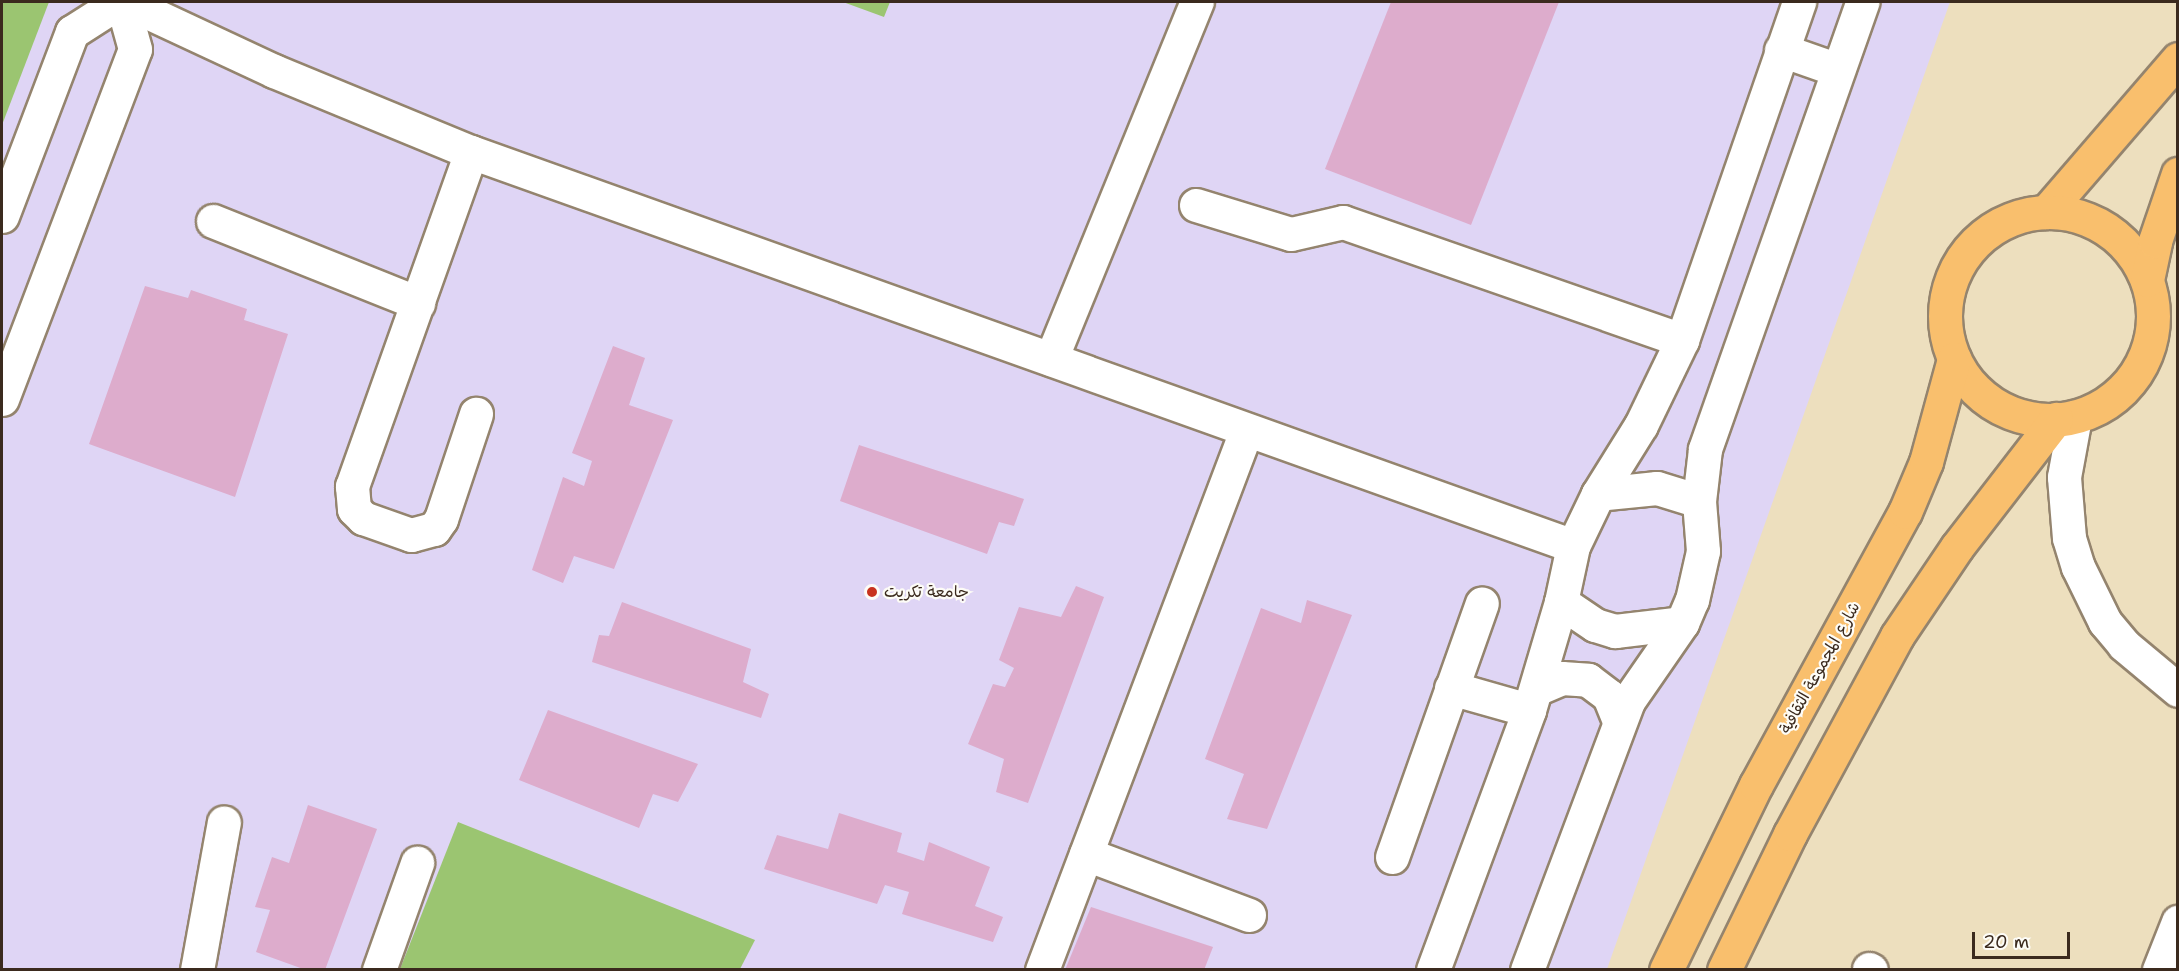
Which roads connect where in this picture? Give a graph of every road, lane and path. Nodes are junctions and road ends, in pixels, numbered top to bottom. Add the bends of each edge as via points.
1 (122, 2) edge
2 (1197, 2) edge
3 (1798, 2) edge
4 (1862, 2) edge
5 (1781, 50) junction
6 (2178, 59) edge
7 (1838, 70) junction
8 (471, 152) junction
9 (2178, 174) edge
10 (1196, 205) dead end
11 (2046, 212) junction
12 (2, 216) edge
13 (213, 221) dead end
14 (2147, 280) junction
15 (418, 303) junction
16 (1682, 340) junction
17 (1051, 359) junction
18 (1954, 359) junction
19 (2, 399) edge
20 (476, 414) dead end
21 (2066, 418) junction
22 (1245, 431) junction
23 (1598, 494) junction
24 (1699, 501) junction
25 (1573, 546) junction
26 (1482, 603) dead end
27 (1561, 603) junction
28 (1682, 623) junction
29 (1451, 688) junction
30 (2178, 690) edge
31 (1533, 700) junction
32 (1619, 721) junction
33 (224, 822) dead end
34 (1086, 854) junction
35 (1392, 857) dead end
36 (417, 863) dead end
37 (1249, 915) dead end
38 (2178, 922) edge
39 (197, 969) edge
40 (379, 969) edge
41 (1042, 969) edge
42 (1433, 969) edge
43 (1527, 969) edge
44 (1666, 969) edge
45 (1724, 969) edge
46 (2159, 969) edge

1 - 8 street via 274,71
1 - 12 street via 72,32
1 - 19 street via 135,49
2 - 17 street
3 - 5 street
4 - 7 street
5 - 7 street
5 - 16 street
6 - 11 main road
7 - 24 street via 1705,449
8 - 15 street
8 - 17 street
9 - 14 main road via 2155,241
10 - 16 street via 1292,234 1343,222
11 - 14 main road via 2068,213 2108,230 2125,244
11 - 18 main road via 2018,216 1991,229 1969,249 1954,274 1946,302 1946,332
13 - 15 street
14 - 21 main road via 2153,318 2145,356 2136,373 2110,400
15 - 20 street via 352,486 352,503 358,514 411,535 434,529 441,519
16 - 23 street via 1641,424
17 - 22 street
18 - 21 main road via 1972,385 1996,405 2035,419
18 - 44 main road, شارع المجموعة الثقافية via 1926,462 1905,512 1772,755
21 - 30 street via 2064,487 2069,538 2078,567 2105,622 2124,645
21 - 45 main road via 1957,547 1898,636 1806,804
22 - 25 street
22 - 34 street
23 - 24 street via 1657,488
23 - 25 street
24 - 28 street via 1703,551 1692,600
25 - 27 street
26 - 29 street
27 - 28 street via 1577,616 1615,631
27 - 31 street
28 - 32 street via 1638,681
29 - 31 street
29 - 35 street
31 - 32 street via 1562,678 1588,680 1609,696
31 - 42 street
32 - 43 street
33 - 39 street
34 - 37 street
34 - 41 street
36 - 40 street
38 - 46 street

